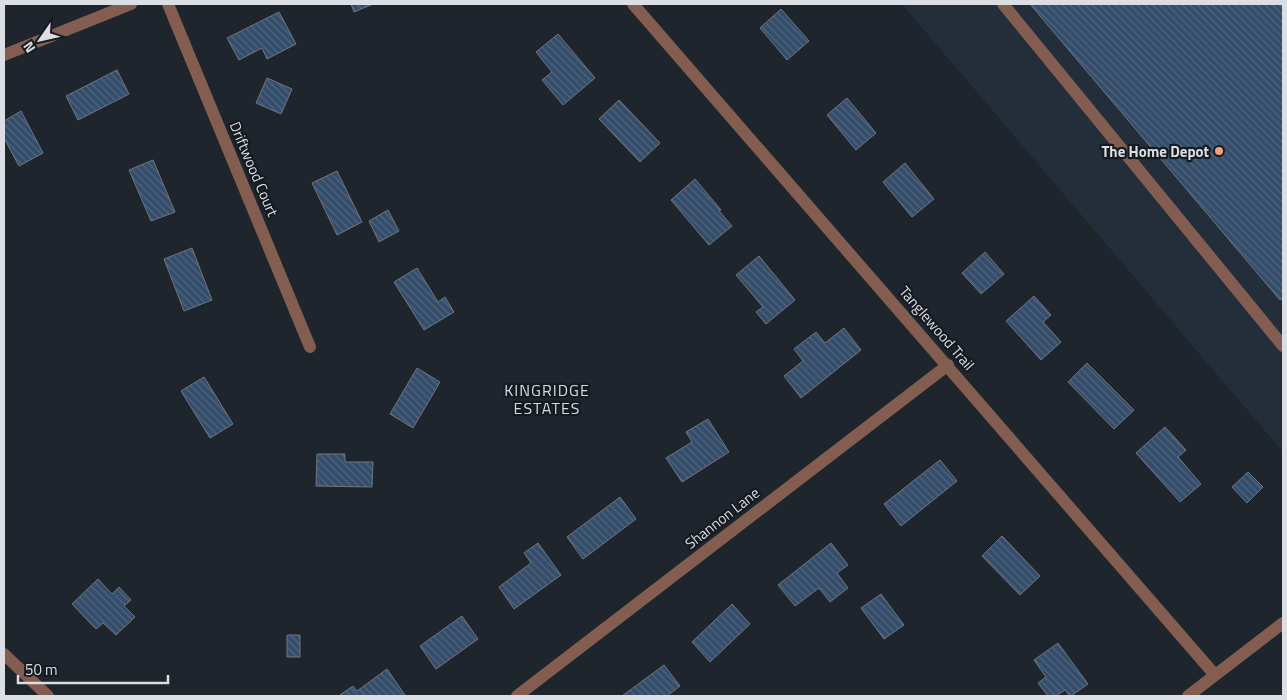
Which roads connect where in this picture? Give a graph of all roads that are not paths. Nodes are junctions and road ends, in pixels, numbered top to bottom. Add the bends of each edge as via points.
1 (131, 4) edge
2 (168, 4) edge
3 (633, 4) edge
4 (1003, 4) edge
5 (4, 55) edge
6 (1283, 346) edge
7 (310, 347) dead end
8 (948, 366) junction
9 (1283, 623) edge
10 (4, 654) edge
11 (1215, 675) junction
12 (48, 696) edge
13 (517, 696) edge
14 (1188, 696) edge

1 - 5 street
2 - 7 street, Driftwood Court
3 - 8 street, Tanglewood Trail
4 - 6 street
8 - 11 street, Tanglewood Trail
8 - 13 street, Shannon Lane
9 - 11 street
10 - 12 street
11 - 14 street

